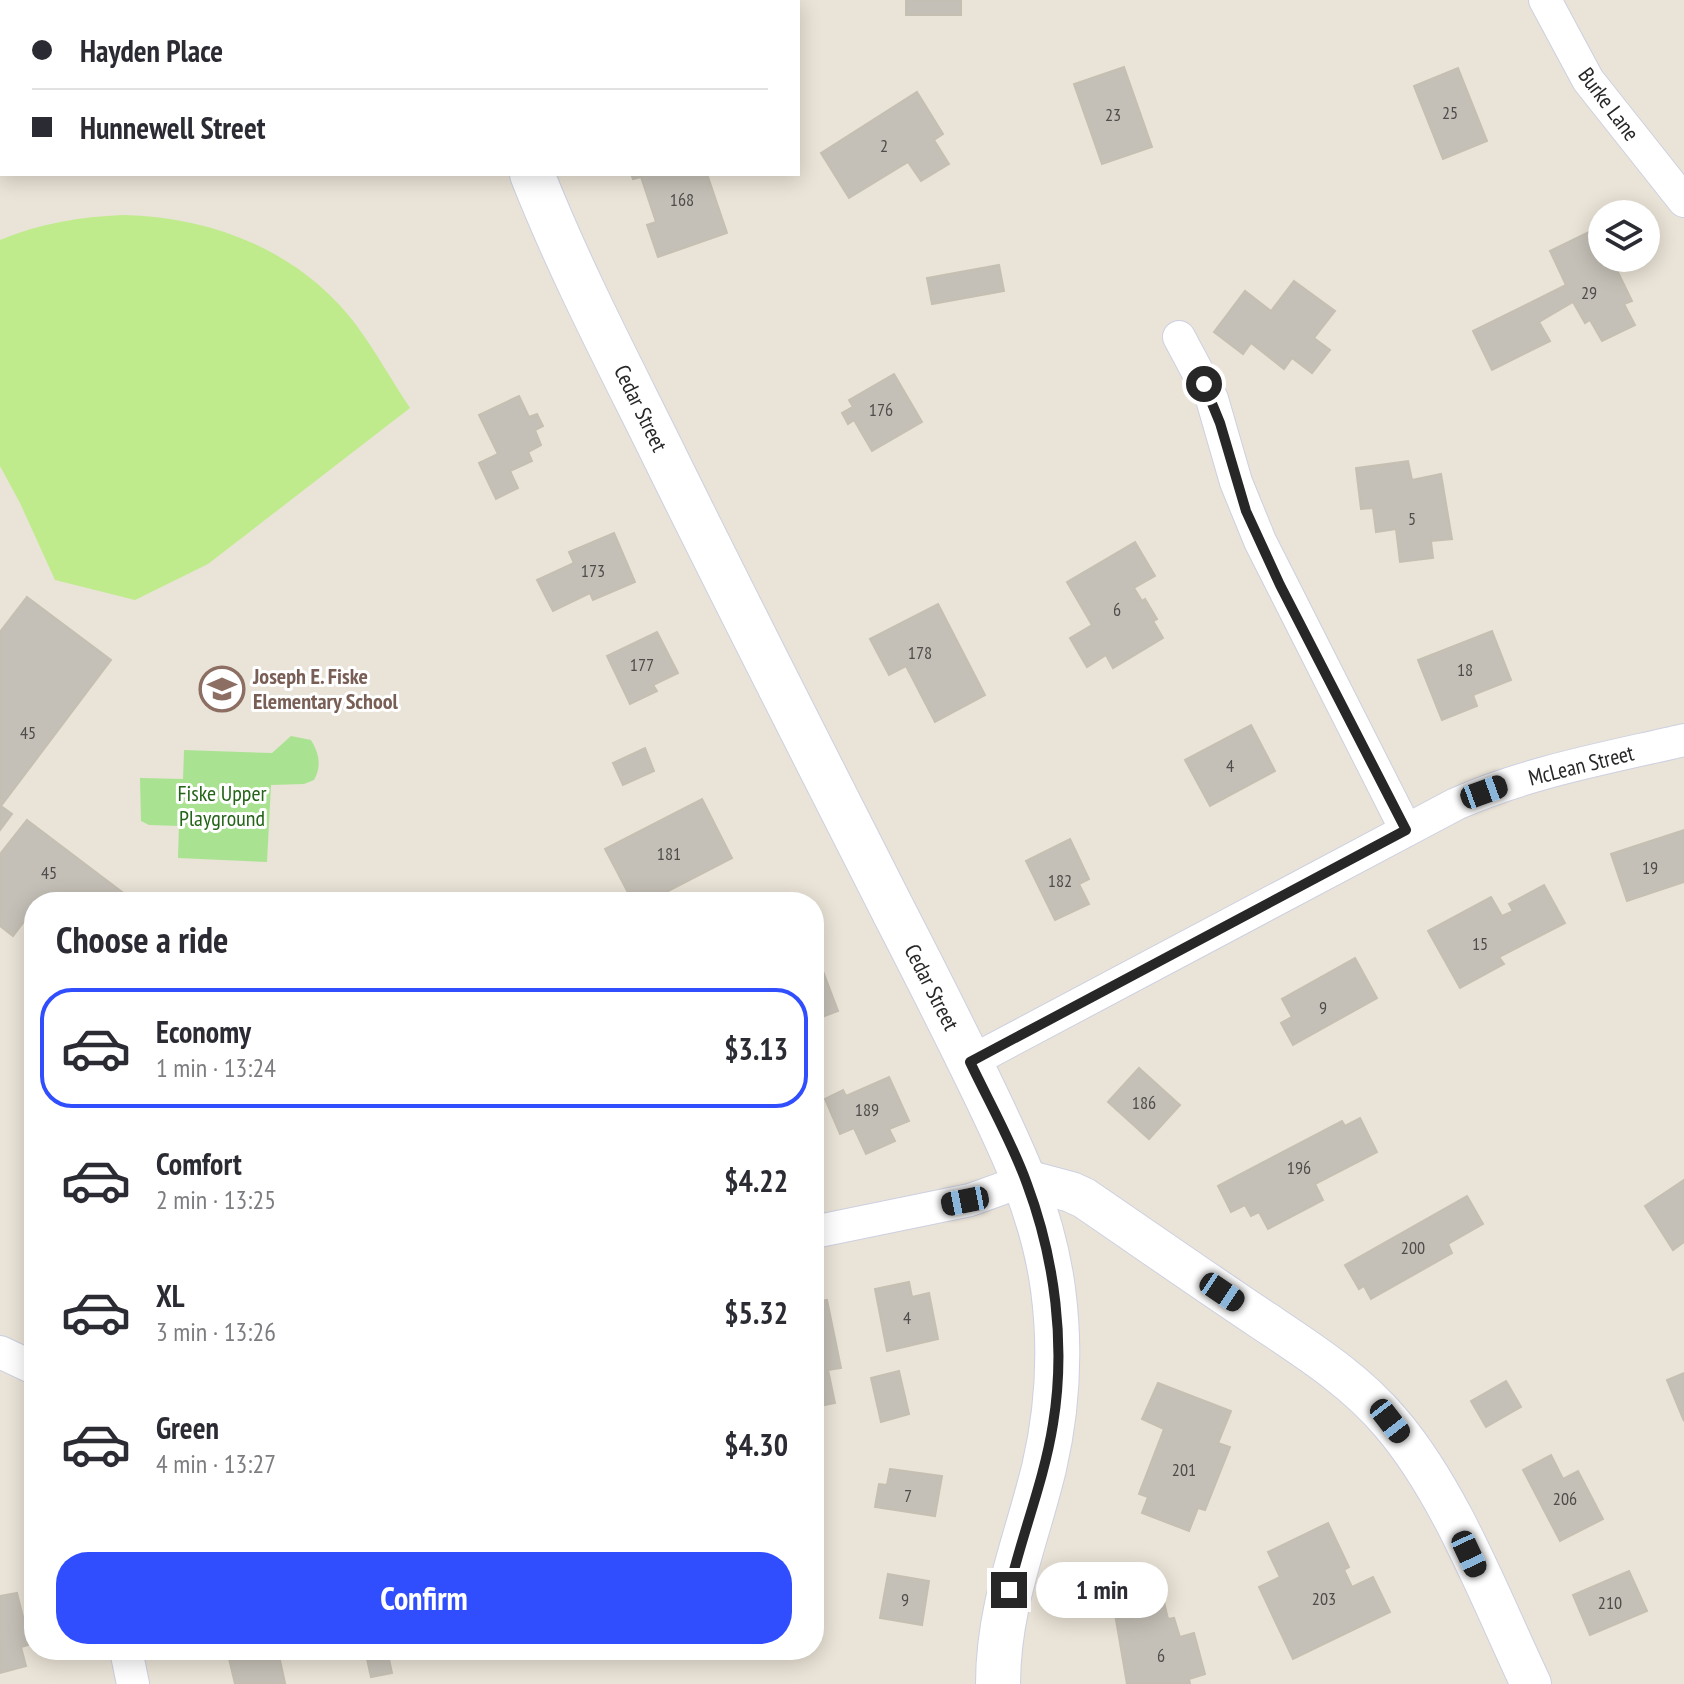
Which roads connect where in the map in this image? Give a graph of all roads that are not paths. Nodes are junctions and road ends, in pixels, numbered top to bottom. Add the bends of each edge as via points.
1 (1545, 0) edge
2 (533, 176) edge
3 (1684, 201) edge
4 (1179, 337) dead end
5 (1684, 740) edge
6 (1406, 830) junction
7 (970, 1062) junction
8 (1026, 1180) junction
9 (824, 1230) edge
10 (0, 1352) edge
11 (24, 1363) edge
12 (128, 1660) edge
13 (133, 1684) edge
14 (998, 1684) edge
15 (1531, 1684) edge

1 - 3 street, Burke Lane via 1588,80
2 - 7 main road, Cedar Street via 582,289
4 - 6 street via 1212,399 1246,511 1266,556
5 - 6 street, McLean Street via 1511,782
6 - 7 street, McLean Street
7 - 8 main road, Cedar Street
8 - 9 street via 965,1201
8 - 14 main road, Cedar Street via 1048,1258 1058,1368 1045,1463 1003,1615
8 - 15 street via 1084,1198 1300,1345 1371,1401 1430,1477
10 - 11 street
12 - 13 street

